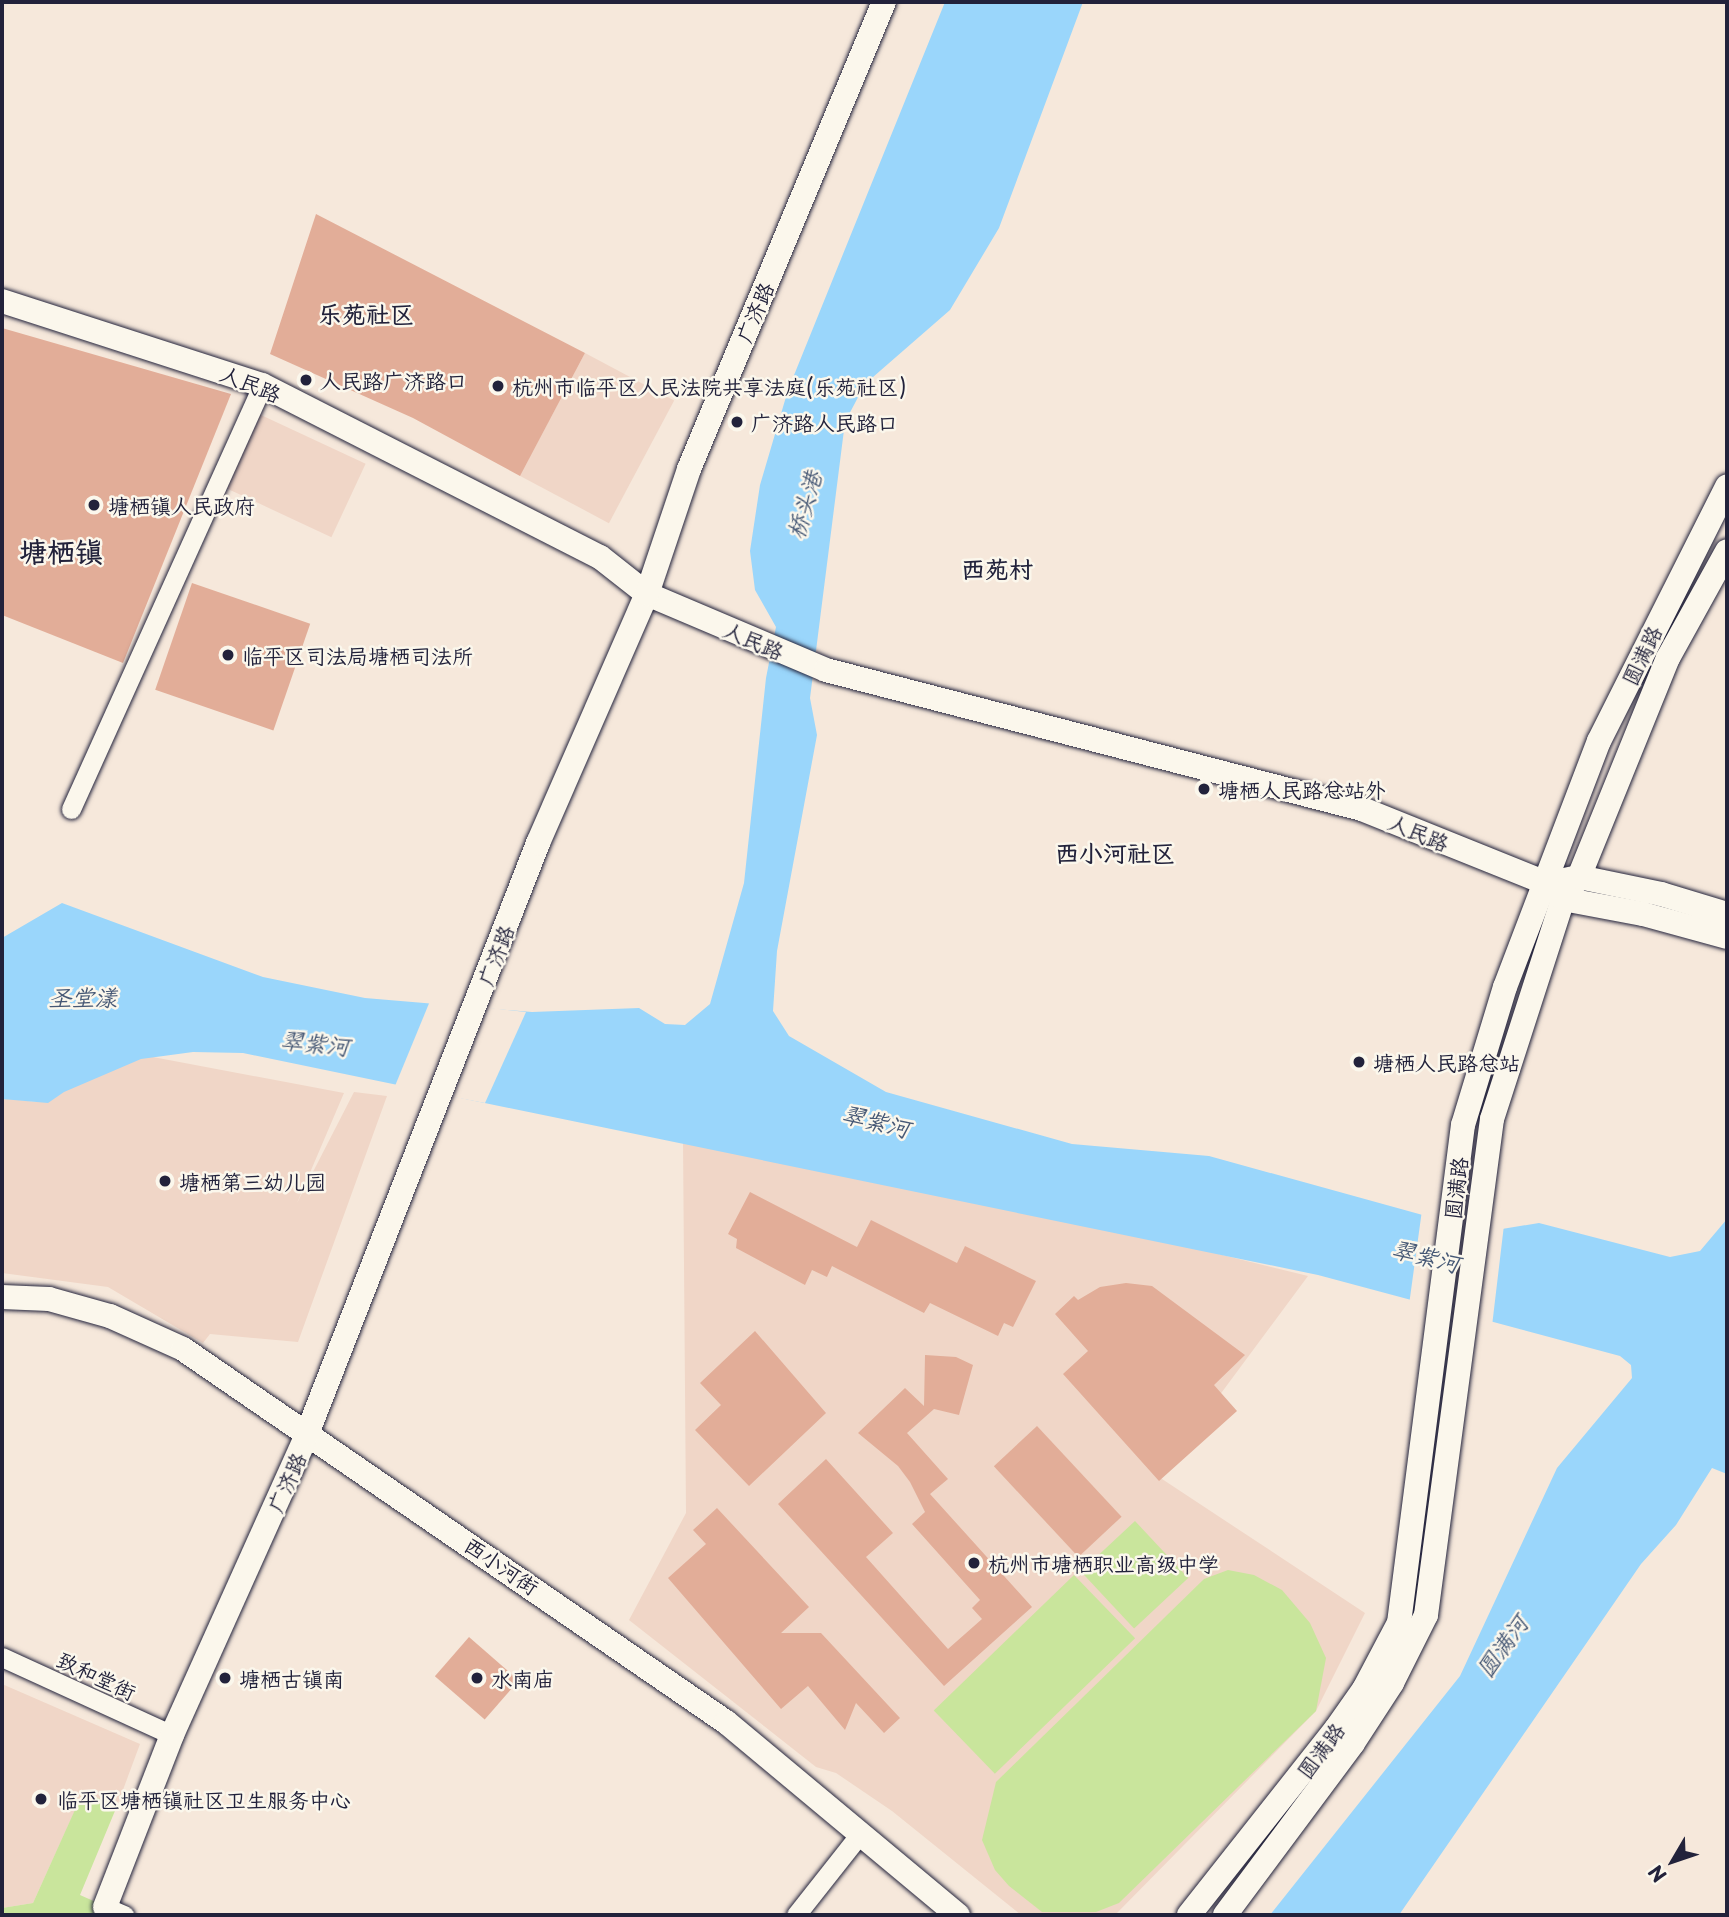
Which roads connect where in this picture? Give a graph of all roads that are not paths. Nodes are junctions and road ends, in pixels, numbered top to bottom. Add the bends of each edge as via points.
1 (884, 2) edge
2 (2, 301) edge
3 (262, 385) junction
4 (1727, 486) edge
5 (1727, 551) edge
6 (647, 594) junction
7 (71, 809) dead end
8 (1579, 877) junction
9 (1554, 891) junction
10 (1727, 914) edge
11 (1727, 937) edge
12 (2, 1297) edge
13 (307, 1434) junction
14 (2, 1657) edge
15 (172, 1735) junction
16 (860, 1834) junction
17 (115, 1911) edge
18 (796, 1915) edge
19 (958, 1915) edge
20 (1189, 1915) edge
21 (1224, 1915) edge

1 - 6 street, 广济路 via 688,469
2 - 3 street, 人民路
3 - 6 street, 人民路 via 600,557
3 - 7 street
4 - 9 street, 圆满路 via 1599,741
5 - 8 street, 圆满路 via 1668,658
6 - 9 street, 人民路 via 827,670 1362,809
6 - 13 street, 广济路 via 538,843
8 - 9 street
8 - 10 street
9 - 11 street, 人民路
9 - 20 street, 圆满路 via 1484,1052 1463,1125 1399,1623 1364,1689
9 - 21 street, 圆满路 via 1492,1119 1426,1615 1392,1683
12 - 13 street, 西小河街 via 49,1299 110,1316 159,1338 183,1349
13 - 15 street, 广济路
13 - 16 street, 西小河街 via 726,1722
14 - 15 street, 致和堂街
15 - 17 street, 广济路
16 - 18 street
16 - 19 street, 西小河街

